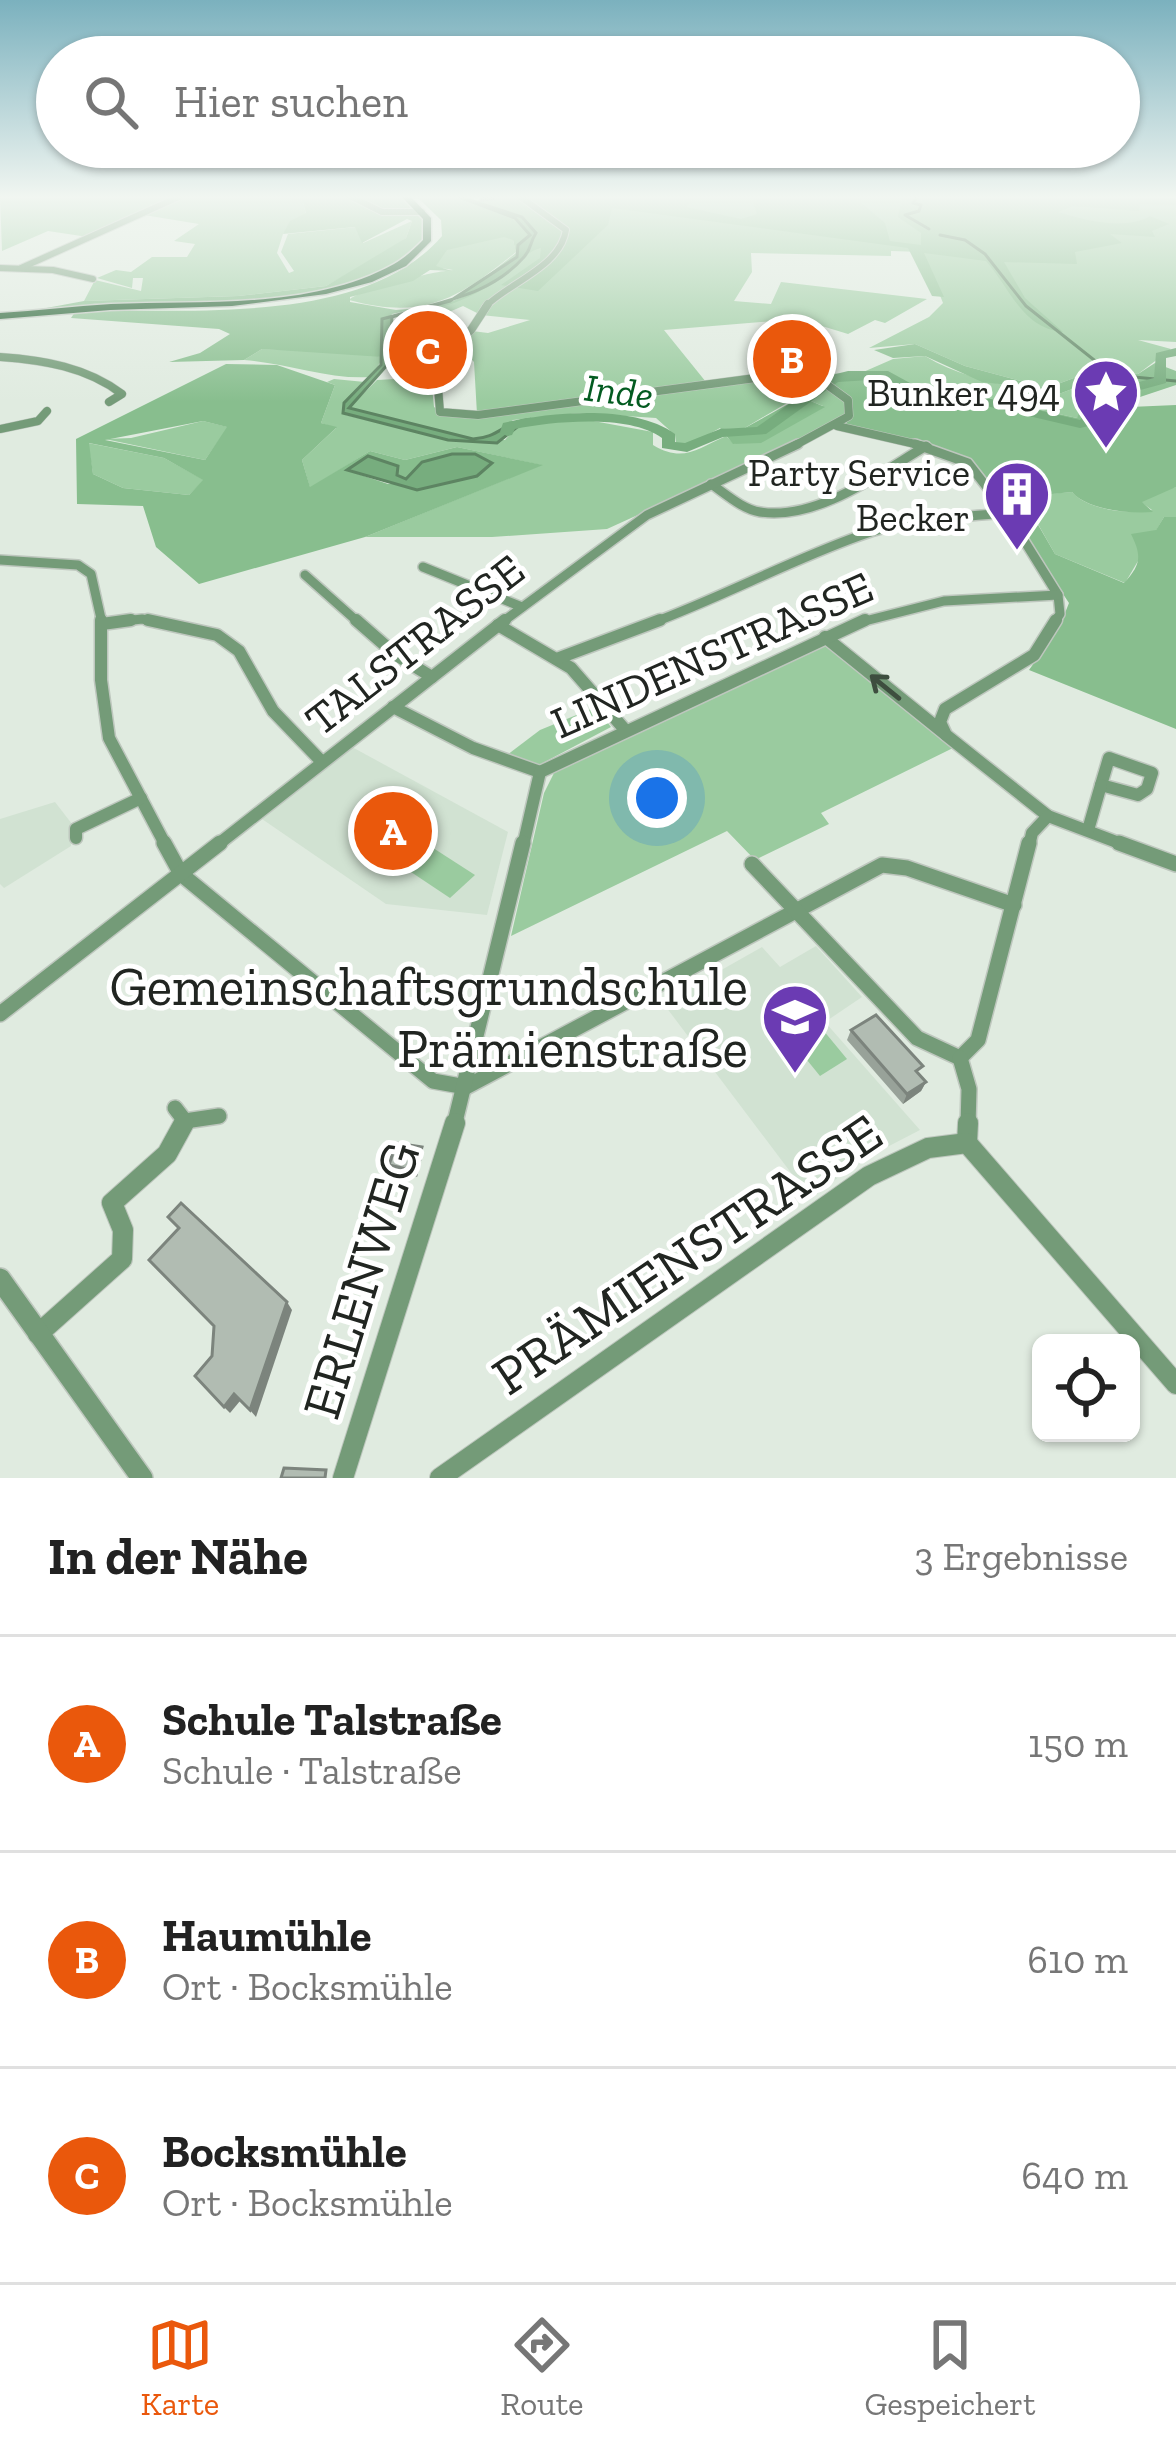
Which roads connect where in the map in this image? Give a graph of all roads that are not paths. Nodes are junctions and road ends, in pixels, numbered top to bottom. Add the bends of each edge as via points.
1 (31, 264) edge
2 (397, 264) edge
3 (543, 264) edge
4 (0, 268) edge
5 (22, 268) junction
6 (93, 279) dead end
7 (0, 316) edge
8 (0, 357) edge
9 (109, 402) dead end
10 (47, 410) dead end
11 (837, 426) junction
12 (0, 429) edge
13 (926, 446) junction
14 (711, 484) junction
15 (1007, 513) junction
16 (0, 560) edge
17 (423, 568) dead end
18 (305, 574) dead end
19 (1058, 596) junction
20 (522, 607) junction
21 (102, 624) junction
22 (499, 625) junction
23 (825, 637) junction
24 (559, 658) junction
25 (432, 677) junction
26 (393, 707) junction
27 (626, 731) junction
28 (946, 735) junction
29 (322, 762) junction
30 (540, 772) junction
31 (1101, 785) dead end
32 (141, 798) junction
33 (1048, 816) junction
34 (1088, 830) junction
35 (76, 838) dead end
36 (752, 864) dead end
37 (1176, 864) edge
38 (181, 874) junction
39 (1014, 904) junction
40 (798, 911) junction
41 (0, 1014) edge
42 (960, 1058) junction
43 (466, 1087) junction
44 (219, 1116) dead end
45 (967, 1143) junction
46 (0, 1279) edge
47 (38, 1334) junction
48 (1176, 1384) edge
49 (142, 1478) edge
50 (343, 1478) edge
51 (440, 1478) edge

1 - 5 street
2 - 7 main road via 330,290 249,302
3 - 11 street via 504,288 436,362 440,412 478,415 808,371 851,406
4 - 5 street
5 - 6 street
8 - 9 street via 110,382 122,394
10 - 12 street via 38,422
11 - 13 street
11 - 14 street, TALSTRASSE
13 - 14 street via 828,500 774,512 752,509
13 - 15 street via 968,463
14 - 20 street, TALSTRASSE via 616,534
15 - 19 street
15 - 24 street via 861,535
16 - 21 street via 85,568
17 - 20 street
18 - 25 street via 382,649
19 - 23 street, LINDENSTRASSE via 911,607
19 - 28 street via 1060,614 1034,655 945,709
20 - 22 street, TALSTRASSE
21 - 29 street via 142,619 217,635 239,651 281,722
21 - 32 street via 109,738
22 - 24 street
22 - 25 street, TALSTRASSE
23 - 27 street, LINDENSTRASSE
28 -> 23 street
24 - 27 street
25 - 26 street, TALSTRASSE
26 - 29 street, TALSTRASSE
26 - 30 street
27 - 30 street, LINDENSTRASSE
28 - 33 street
29 - 38 street, TALSTRASSE
30 - 43 street, ERLENWEG
31 - 34 street
32 - 35 street via 76,830
32 - 38 street
33 - 34 street
33 - 39 street via 1032,833
34 - 37 street
36 - 40 street
38 - 41 street, TALSTRASSE
38 - 43 street via 434,1081
39 - 40 street via 882,865
39 - 42 street via 978,1040
40 - 42 street via 916,1038
40 - 43 street
42 - 45 street
43 - 50 street, ERLENWEG
44 - 47 street via 180,1114 179,1139 112,1203 123,1230 122,1259
45 - 48 street
45 - 51 street, PRÄMIENSTRASSE via 916,1149 869,1176
46 - 47 street
47 - 49 street

